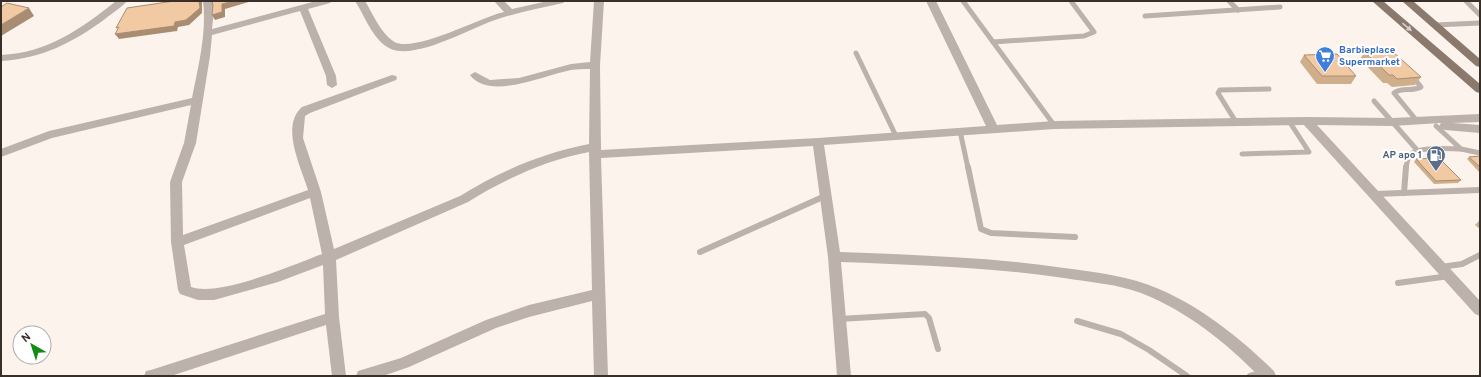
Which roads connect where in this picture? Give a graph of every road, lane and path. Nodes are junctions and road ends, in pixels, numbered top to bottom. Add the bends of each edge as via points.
1 (122, 1) edge
2 (208, 1) edge
3 (327, 1) edge
4 (360, 1) edge
5 (499, 1) edge
6 (560, 1) edge
7 (600, 1) edge
8 (931, 1) edge
9 (964, 1) edge
10 (1071, 1) edge
11 (1229, 1) edge
12 (1377, 1) edge
13 (1407, 1) edge
14 (1466, 1) edge
15 (303, 7) junction
16 (1280, 7) dead end
17 (1238, 10) junction
18 (510, 13) junction
19 (1480, 15) edge
20 (1146, 16) dead end
21 (1480, 23) edge
22 (1435, 25) junction
23 (207, 34) junction
24 (993, 42) junction
25 (856, 53) dead end
26 (1, 58) edge
27 (1480, 64) edge
28 (595, 65) junction
29 (1408, 72) edge
30 (474, 75) dead end
31 (392, 78) dead end
32 (332, 85) dead end
33 (1269, 89) dead end
34 (1480, 90) edge
35 (197, 100) junction
36 (1374, 101) dead end
37 (1480, 118) edge
38 (1417, 120) junction
39 (1289, 121) junction
40 (1307, 121) junction
41 (1236, 122) junction
42 (1392, 122) junction
43 (1054, 125) junction
44 (1436, 126) junction
45 (1480, 128) edge
46 (993, 129) junction
47 (960, 131) junction
48 (896, 136) junction
49 (818, 142) junction
50 (1461, 148) junction
51 (596, 150) junction
52 (1417, 150) junction
53 (1, 153) edge
54 (1480, 153) edge
55 (1242, 154) dead end
56 (1480, 190) edge
57 (315, 192) junction
58 (1404, 193) junction
59 (1375, 194) junction
60 (825, 196) junction
61 (1075, 238) dead end
62 (177, 242) junction
63 (700, 252) dead end
64 (1480, 255) edge
65 (329, 257) junction
66 (834, 257) junction
67 (1445, 271) junction
68 (1398, 283) dead end
69 (598, 294) junction
70 (1480, 310) edge
71 (332, 317) junction
72 (839, 319) junction
73 (1077, 321) dead end
74 (938, 349) dead end
75 (1266, 374) edge
76 (151, 376) edge
77 (339, 376) edge
78 (363, 376) edge
79 (601, 376) edge
80 (844, 376) edge
81 (1187, 376) edge
82 (1250, 376) edge

1 - 26 street via 99,19 47,49 21,57
2 - 23 street
3 - 15 street
4 - 18 street via 385,39 400,48 435,41
5 - 18 street
6 - 18 street
7 - 28 street
8 - 46 street
9 - 24 lane
10 - 24 lane via 1094,32 1084,36
11 - 17 lane
12 -> 34 main road
13 - 22 main road
14 - 19 lane
15 - 23 street
15 - 32 street via 331,76
16 - 17 lane
17 - 20 lane
21 - 22 lane
22 - 27 main road
23 - 35 street
24 - 43 lane
25 - 48 lane
28 - 30 street via 571,67 507,82 488,83
28 - 51 street
29 - 38 lane via 1421,87 1397,90 1394,93
31 - 57 street via 306,110 300,115 297,138
33 - 41 lane via 1220,90 1218,93
35 - 53 street via 56,133
35 - 62 street via 190,143 176,182
36 - 42 lane
37 - 38 street
38 - 42 street
39 - 40 street
39 - 41 street
39 - 55 lane via 1309,152
40 - 42 street
40 - 59 street
41 - 43 street
42 - 44 street
42 - 52 lane
43 - 46 street
44 - 45 street
44 - 50 lane
46 - 47 street
47 - 48 street
47 - 61 lane via 981,229 991,233
48 - 49 street
49 - 51 street
49 - 60 street
50 - 52 lane
50 - 54 lane
51 - 65 street via 562,153 534,163 464,199
51 - 69 street
52 - 58 lane via 1407,161
56 - 58 lane
57 - 62 street
57 - 65 street
58 - 59 lane
59 - 67 street
60 - 63 lane
60 - 66 street
62 - 65 street via 185,290 198,295 214,295 246,287
64 - 67 lane
65 - 71 street
66 - 72 street
66 - 75 street via 958,262 1040,269 1129,284 1154,293 1200,316
67 - 68 lane
67 - 70 street
69 - 78 street via 491,324 404,362
69 - 79 street
71 - 76 street
71 - 77 street
72 - 74 lane via 925,314 929,318
72 - 80 street
73 - 81 lane via 1120,334
75 - 82 lane

